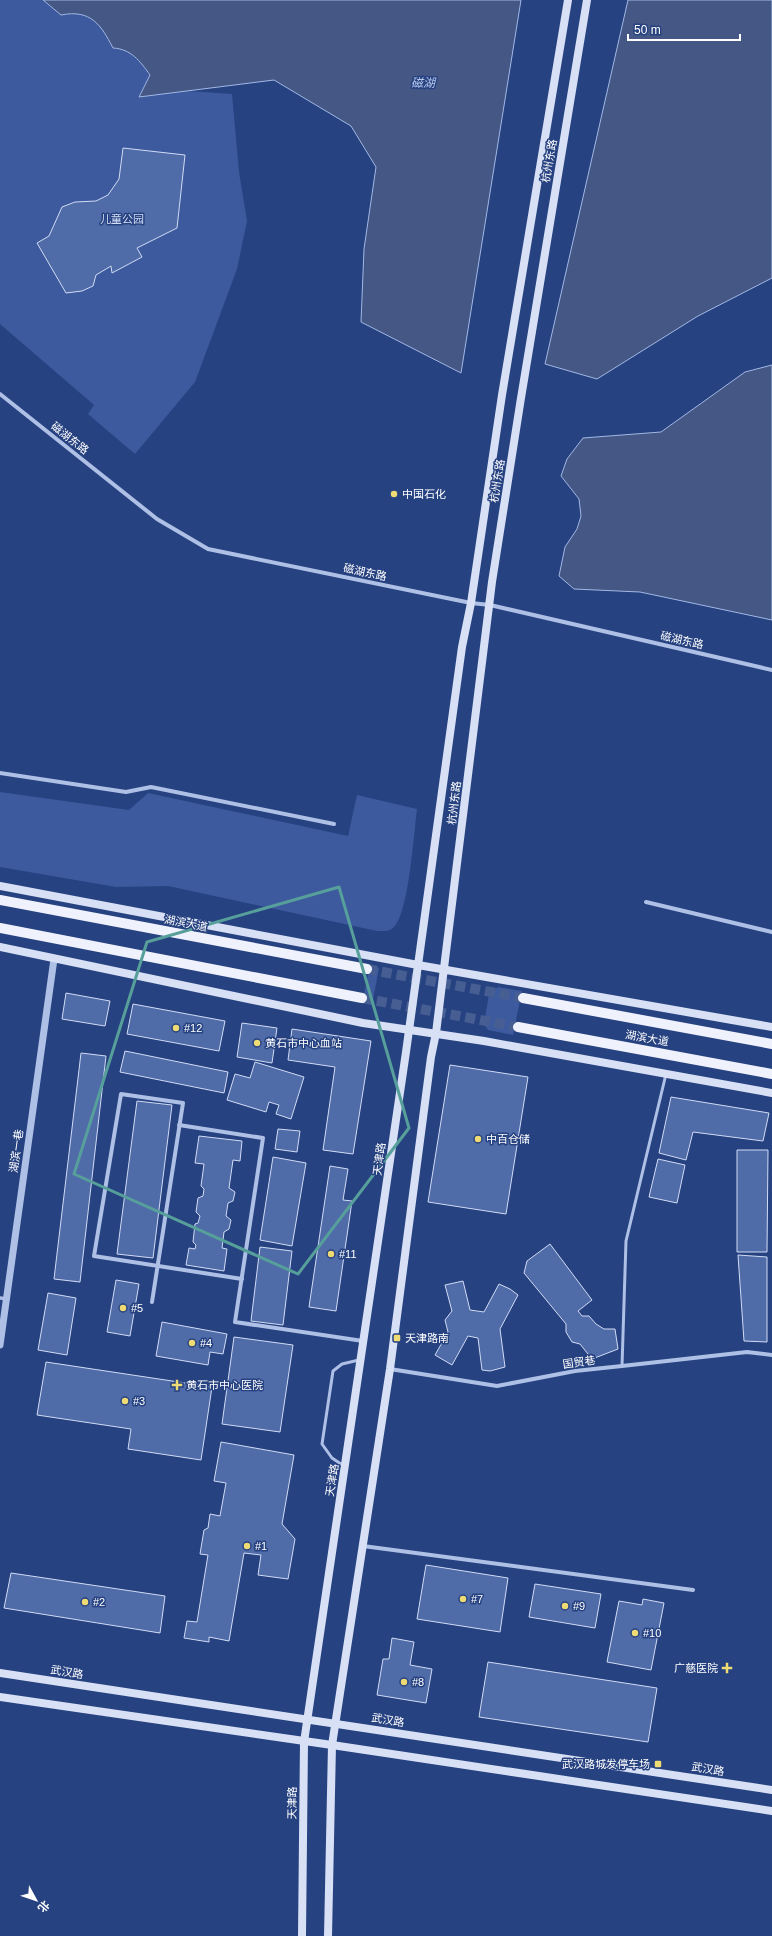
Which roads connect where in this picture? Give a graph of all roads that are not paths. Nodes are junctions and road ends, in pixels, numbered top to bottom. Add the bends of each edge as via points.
1 (568, 0) edge
2 (588, 0) edge
3 (0, 394) edge
4 (471, 603) junction
5 (490, 605) junction
6 (772, 670) edge
7 (0, 773) edge
8 (334, 824) dead end
9 (0, 886) edge
10 (0, 900) edge
11 (646, 902) dead end
12 (0, 928) edge
13 (772, 932) edge
14 (0, 947) edge
15 (54, 959) junction
16 (418, 964) junction
17 (444, 968) junction
18 (367, 969) tunnel mouth
19 (362, 998) tunnel mouth
20 (523, 998) tunnel mouth
21 (518, 1027) tunnel mouth
22 (772, 1027) edge
23 (409, 1029) junction
24 (436, 1033) junction
25 (772, 1044) edge
26 (666, 1074) junction
27 (772, 1074) edge
28 (772, 1093) edge
29 (179, 1125) junction
30 (158, 1266) junction
31 (242, 1279) junction
32 (3, 1299) edge
33 (152, 1302) dead end
34 (363, 1341) junction
35 (0, 1345) edge
36 (772, 1355) edge
37 (360, 1360) junction
38 (622, 1366) junction
39 (390, 1369) junction
40 (345, 1467) junction
41 (362, 1546) junction
42 (693, 1590) dead end
43 (0, 1673) edge
44 (0, 1697) edge
45 (307, 1721) junction
46 (335, 1723) junction
47 (304, 1742) junction
48 (332, 1744) junction
49 (772, 1790) edge
50 (772, 1811) edge
51 (302, 1936) edge
52 (328, 1936) edge

1 - 4 main road, 杭州东路 via 502,395
2 - 5 main road, 杭州东路 via 520,398
3 - 4 street, 磁湖东路 via 157,519 208,549
4 - 5 street, 磁湖东路
4 - 16 main road, 杭州东路 via 461,655
5 - 6 street, 磁湖东路
5 - 17 main road, 杭州东路
7 - 8 street via 126,792 151,786
9 - 16 main road
10 - 18 main road, 湖滨大道
11 - 13 street
12 - 19 main road
14 - 15 main road
15 - 23 main road via 363,1023
15 - 32 street, 湖滨一巷
16 - 17 main road
16 - 23 main road, 杭州东路
17 - 22 main road
17 - 24 main road, 杭州东路
20 - 25 main road, 湖滨大道
21 - 27 main road, 湖滨大道
23 - 24 main road
23 - 34 main road, 天津路
24 - 26 main road
24 - 39 main road
26 - 28 main road
26 - 38 lane via 626,1241
29 - 30 street
29 - 30 street via 183,1103 121,1094 94,1256
29 - 31 street via 263,1138
30 - 31 street
30 - 33 street
31 - 34 street via 235,1322
32 - 35 street, 湖滨一巷
34 - 37 main road, 天津路
36 - 38 street, 国贸巷 via 747,1352
37 - 40 main road, 天津路
37 - 40 lane via 342,1364 333,1370 323,1431 322,1444 332,1458
38 - 39 street, 国贸巷 via 575,1371 497,1386
39 - 41 main road
40 - 45 main road, 天津路
41 - 42 street
41 - 46 main road
43 - 45 main road, 武汉路
44 - 47 main road
45 - 46 main road, 武汉路
45 - 47 main road, 天津路
46 - 48 main road
46 - 49 main road, 武汉路
47 - 48 main road
47 - 51 main road, 天津路
48 - 50 main road
48 - 52 main road

